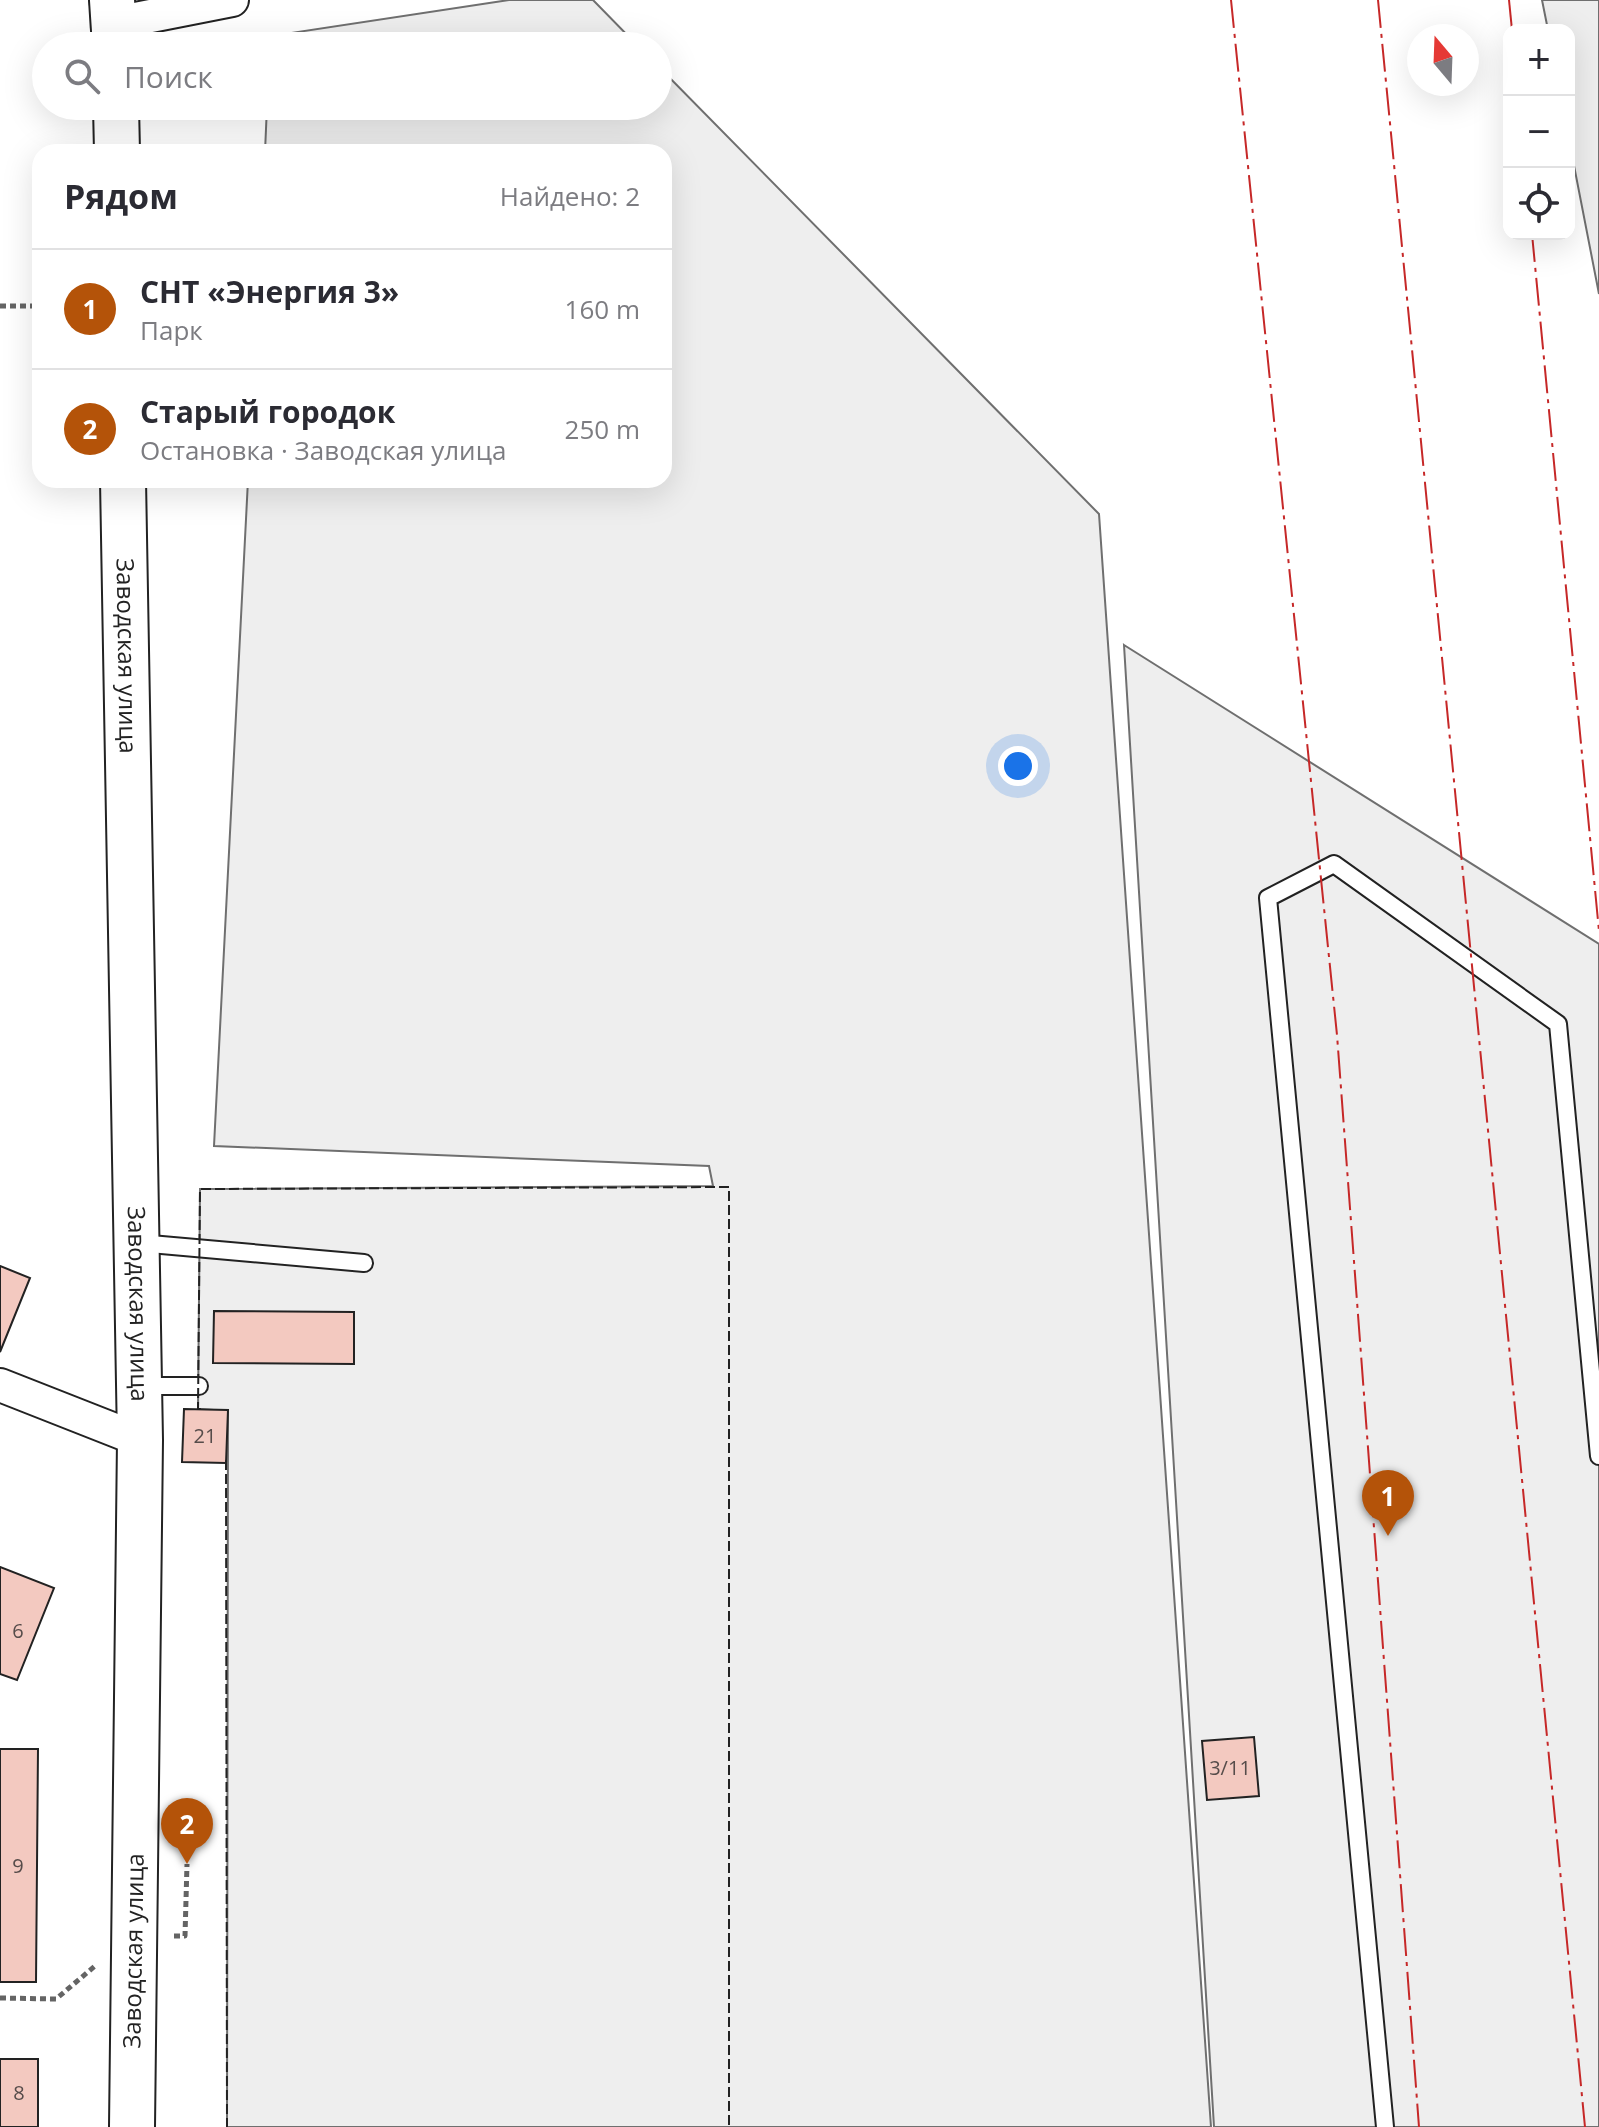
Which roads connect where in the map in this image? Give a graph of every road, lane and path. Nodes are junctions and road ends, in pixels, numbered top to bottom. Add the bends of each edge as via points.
1 (232, 0) edge
2 (114, 23) edge
3 (116, 120) edge
4 (117, 144) edge
5 (0, 306) edge
6 (32, 306) edge
7 (123, 488) edge
8 (137, 1243) junction
9 (364, 1263) dead end
10 (0, 1385) edge
11 (139, 1386) junction
12 (199, 1386) dead end
13 (140, 1440) junction
14 (1599, 1456) edge
15 (132, 2127) edge
16 (1385, 2127) edge

1 - 2 street
3 - 4 main road
5 - 6 path
7 - 8 main road, Заводская улица
8 - 9 lane
8 - 11 main road, Заводская улица
10 - 13 street
11 - 12 lane
11 - 13 main road, Заводская улица
13 - 15 main road, Заводская улица
14 - 16 lane via 1558,1024 1334,864 1268,898

